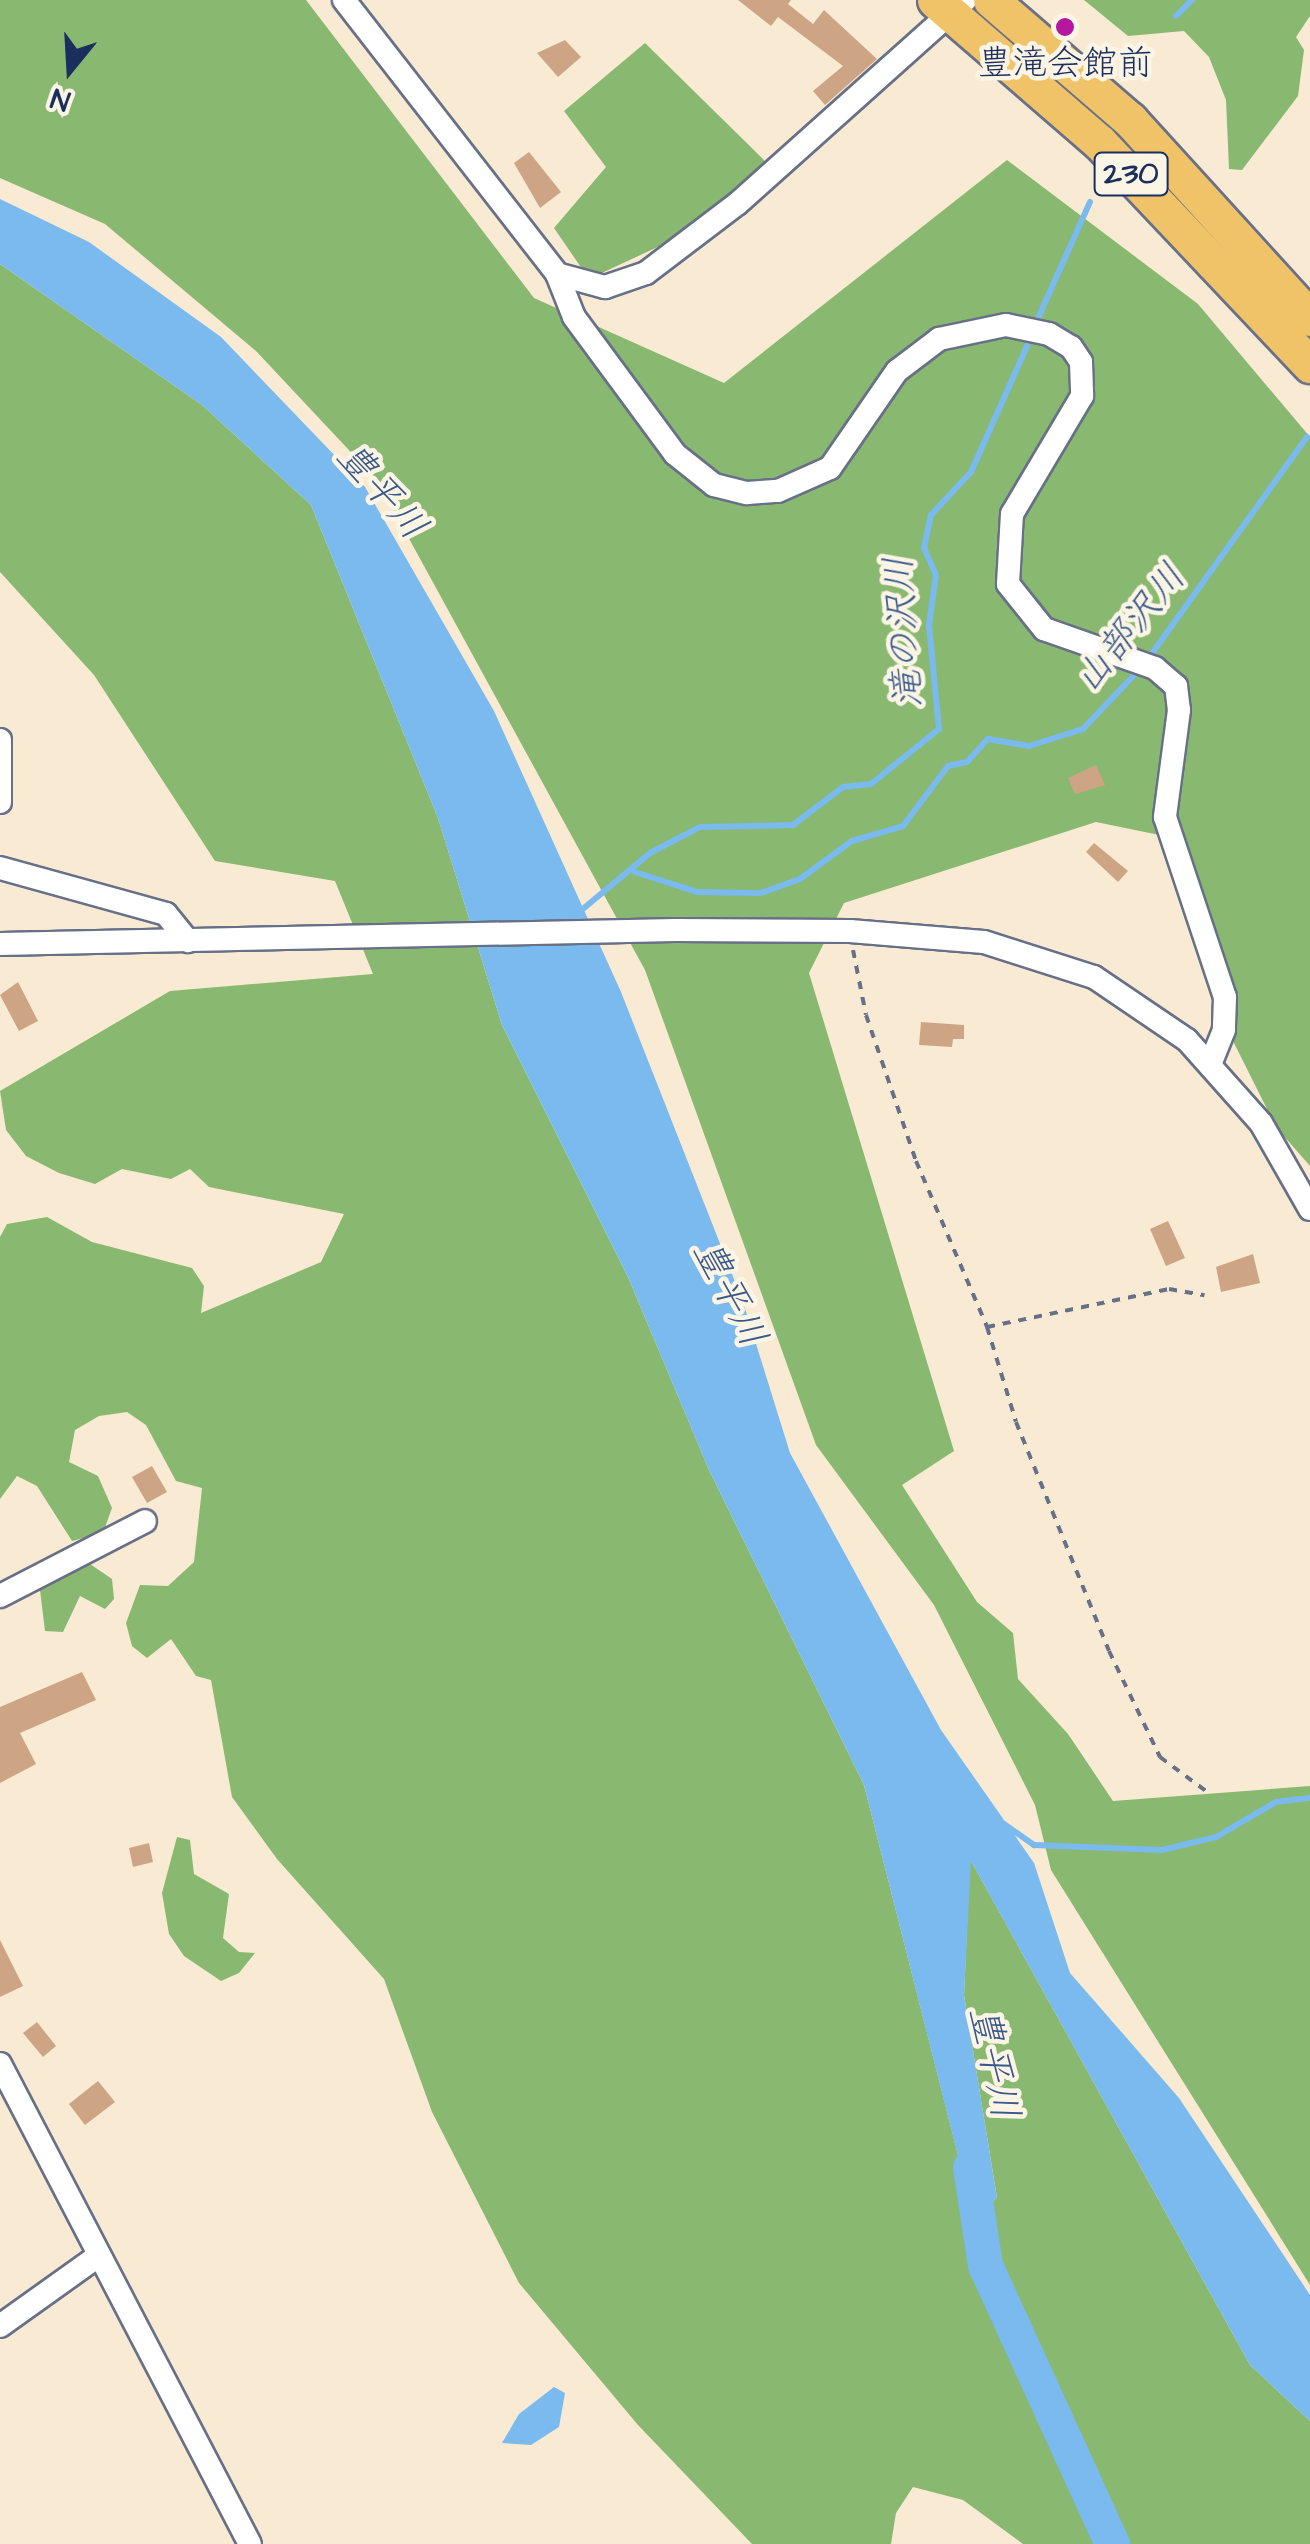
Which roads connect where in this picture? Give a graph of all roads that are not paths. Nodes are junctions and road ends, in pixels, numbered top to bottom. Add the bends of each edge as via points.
1 (344, 0) edge
2 (991, 0) edge
3 (951, 5) edge
4 (557, 274) junction
5 (1310, 318) edge
6 (1310, 365) edge
7 (0, 740) edge
8 (0, 802) edge
9 (0, 868) edge
10 (188, 942) junction
11 (0, 944) edge
12 (1211, 1062) junction
13 (1310, 1210) edge
14 (145, 1521) dead end
15 (0, 1596) edge
16 (0, 2064) edge
17 (98, 2256) junction
18 (0, 2326) edge
19 (250, 2544) edge

1 - 4 street
2 - 5 highway, 230 via 1130,120
3 - 4 street via 738,204 646,273 604,287
3 - 6 highway, 230 via 1100,142
4 - 12 street via 574,317 675,454 714,485 747,493 778,491 830,468 897,371 939,339 1006,325 1049,334 1071,347 1081,362 1082,396 1012,514 1008,584 1044,629 1147,665 1176,686 1179,710 1164,817 1225,997 1224,1030
7 - 8 street
9 - 10 street via 166,914
10 - 11 street
10 - 12 street via 675,930 850,931 984,942 1060,962 1162,1019
12 - 13 street via 1262,1123
14 - 15 street
16 - 17 street
17 - 18 street
17 - 19 street

